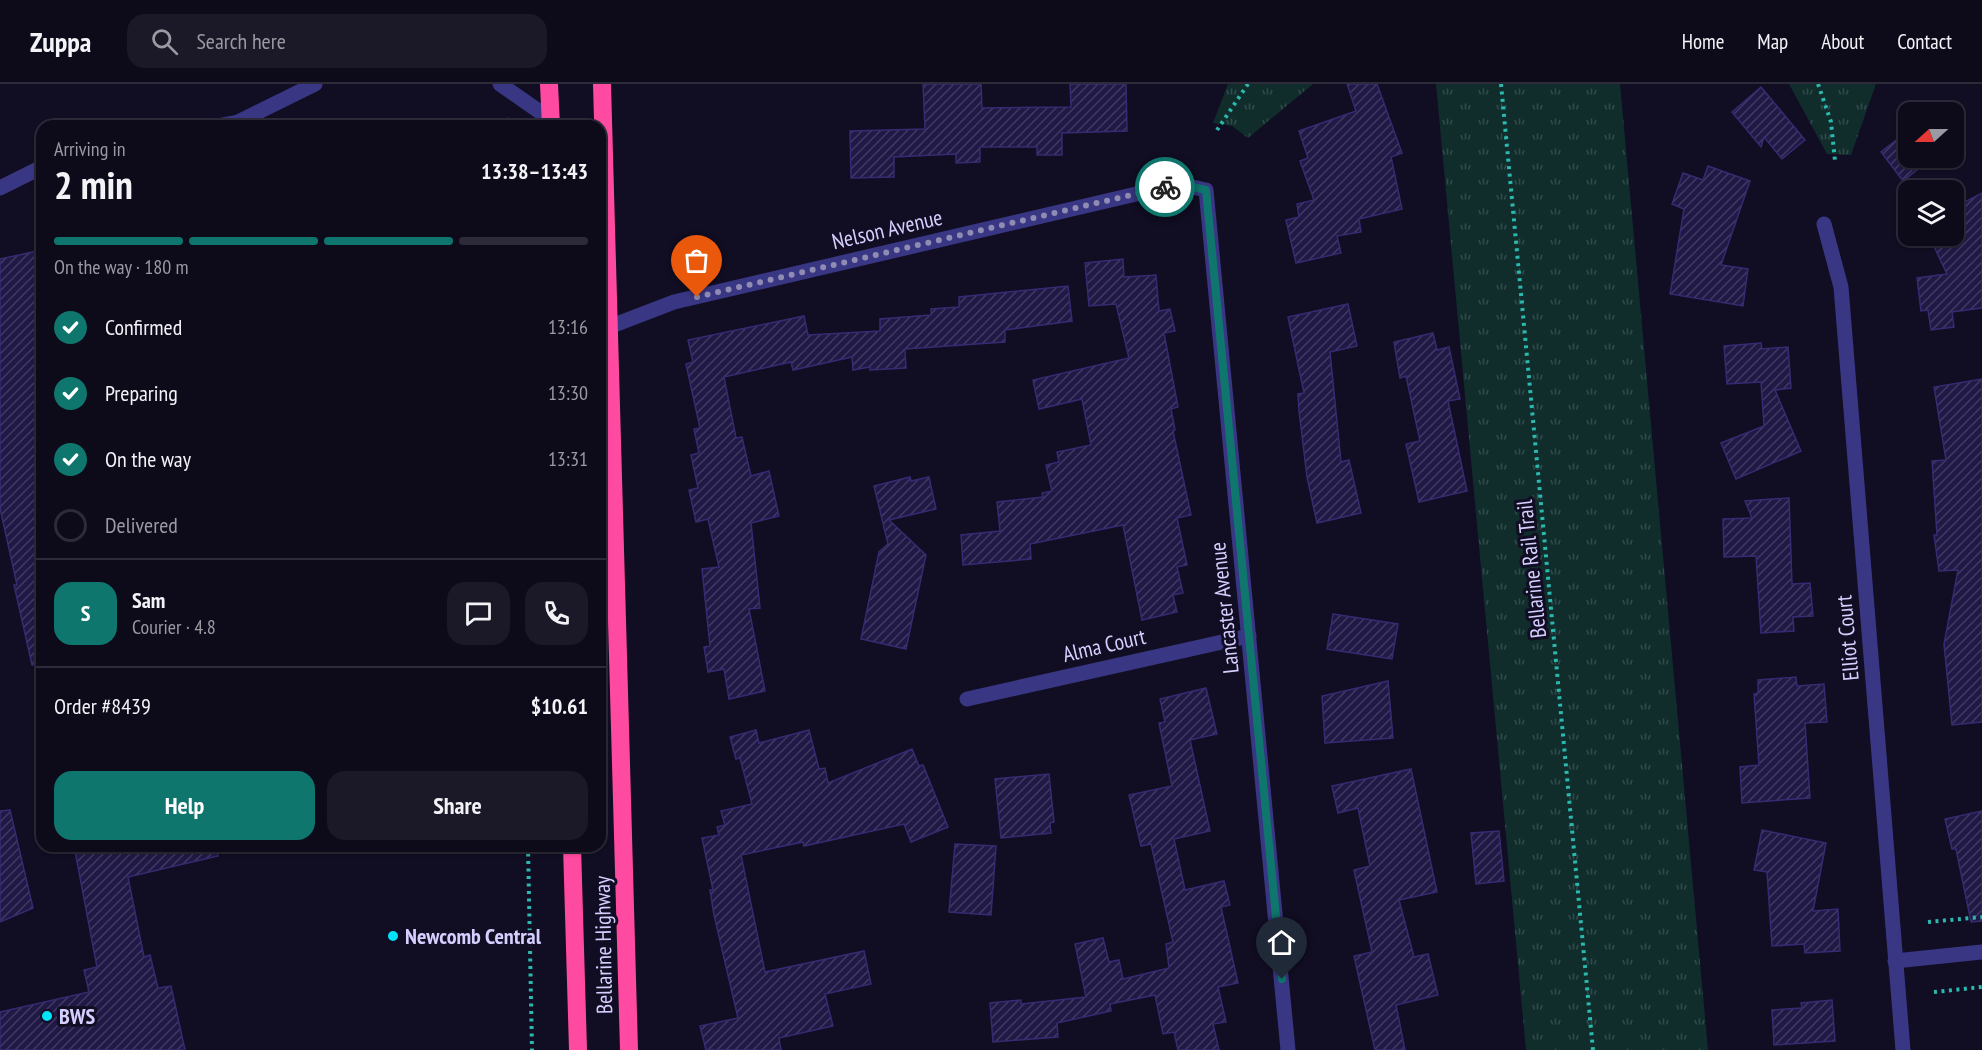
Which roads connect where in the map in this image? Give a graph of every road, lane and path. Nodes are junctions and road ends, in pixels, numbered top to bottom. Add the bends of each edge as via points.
1 (315, 84) edge
2 (500, 84) edge
3 (549, 84) edge
4 (602, 84) edge
5 (1248, 84) edge
6 (1501, 84) edge
7 (1818, 84) edge
8 (242, 120) edge
9 (547, 120) edge
10 (551, 120) edge
11 (603, 120) edge
12 (1217, 130) dead end
13 (1835, 161) dead end
14 (36, 170) edge
15 (1179, 184) joint
16 (0, 188) edge
17 (606, 223) edge
18 (1824, 225) dead end
19 (609, 327) junction
20 (1249, 636) junction
21 (968, 699) dead end
22 (528, 852) edge
23 (572, 852) edge
24 (1982, 917) edge
25 (1928, 922) dead end
26 (1982, 952) edge
27 (1895, 960) junction
28 (1982, 987) edge
29 (1934, 992) dead end
30 (532, 1050) edge
31 (578, 1050) edge
32 (629, 1050) edge
33 (1288, 1050) edge
34 (1593, 1050) edge
35 (1903, 1050) edge

1 - 8 street
2 - 9 street
3 - 10 highway
4 - 11 highway, Bellarine Highway
5 - 12 path
6 - 34 path, Bellarine Rail Trail
7 - 13 path via 1831,122
14 - 16 street
15 - 19 street, Nelson Avenue via 674,302
15 - 20 street, Lancaster Avenue via 1206,190
17 - 19 highway, Bellarine Highway
18 - 27 street, Elliot Court via 1841,287
19 - 32 highway, Bellarine Highway
20 - 21 street, Alma Court
20 - 33 street, Lancaster Avenue
22 - 30 path
23 - 31 highway, Bellarine Highway
24 - 25 path
26 - 27 street
27 - 35 street, Elliot Court
28 - 29 path

